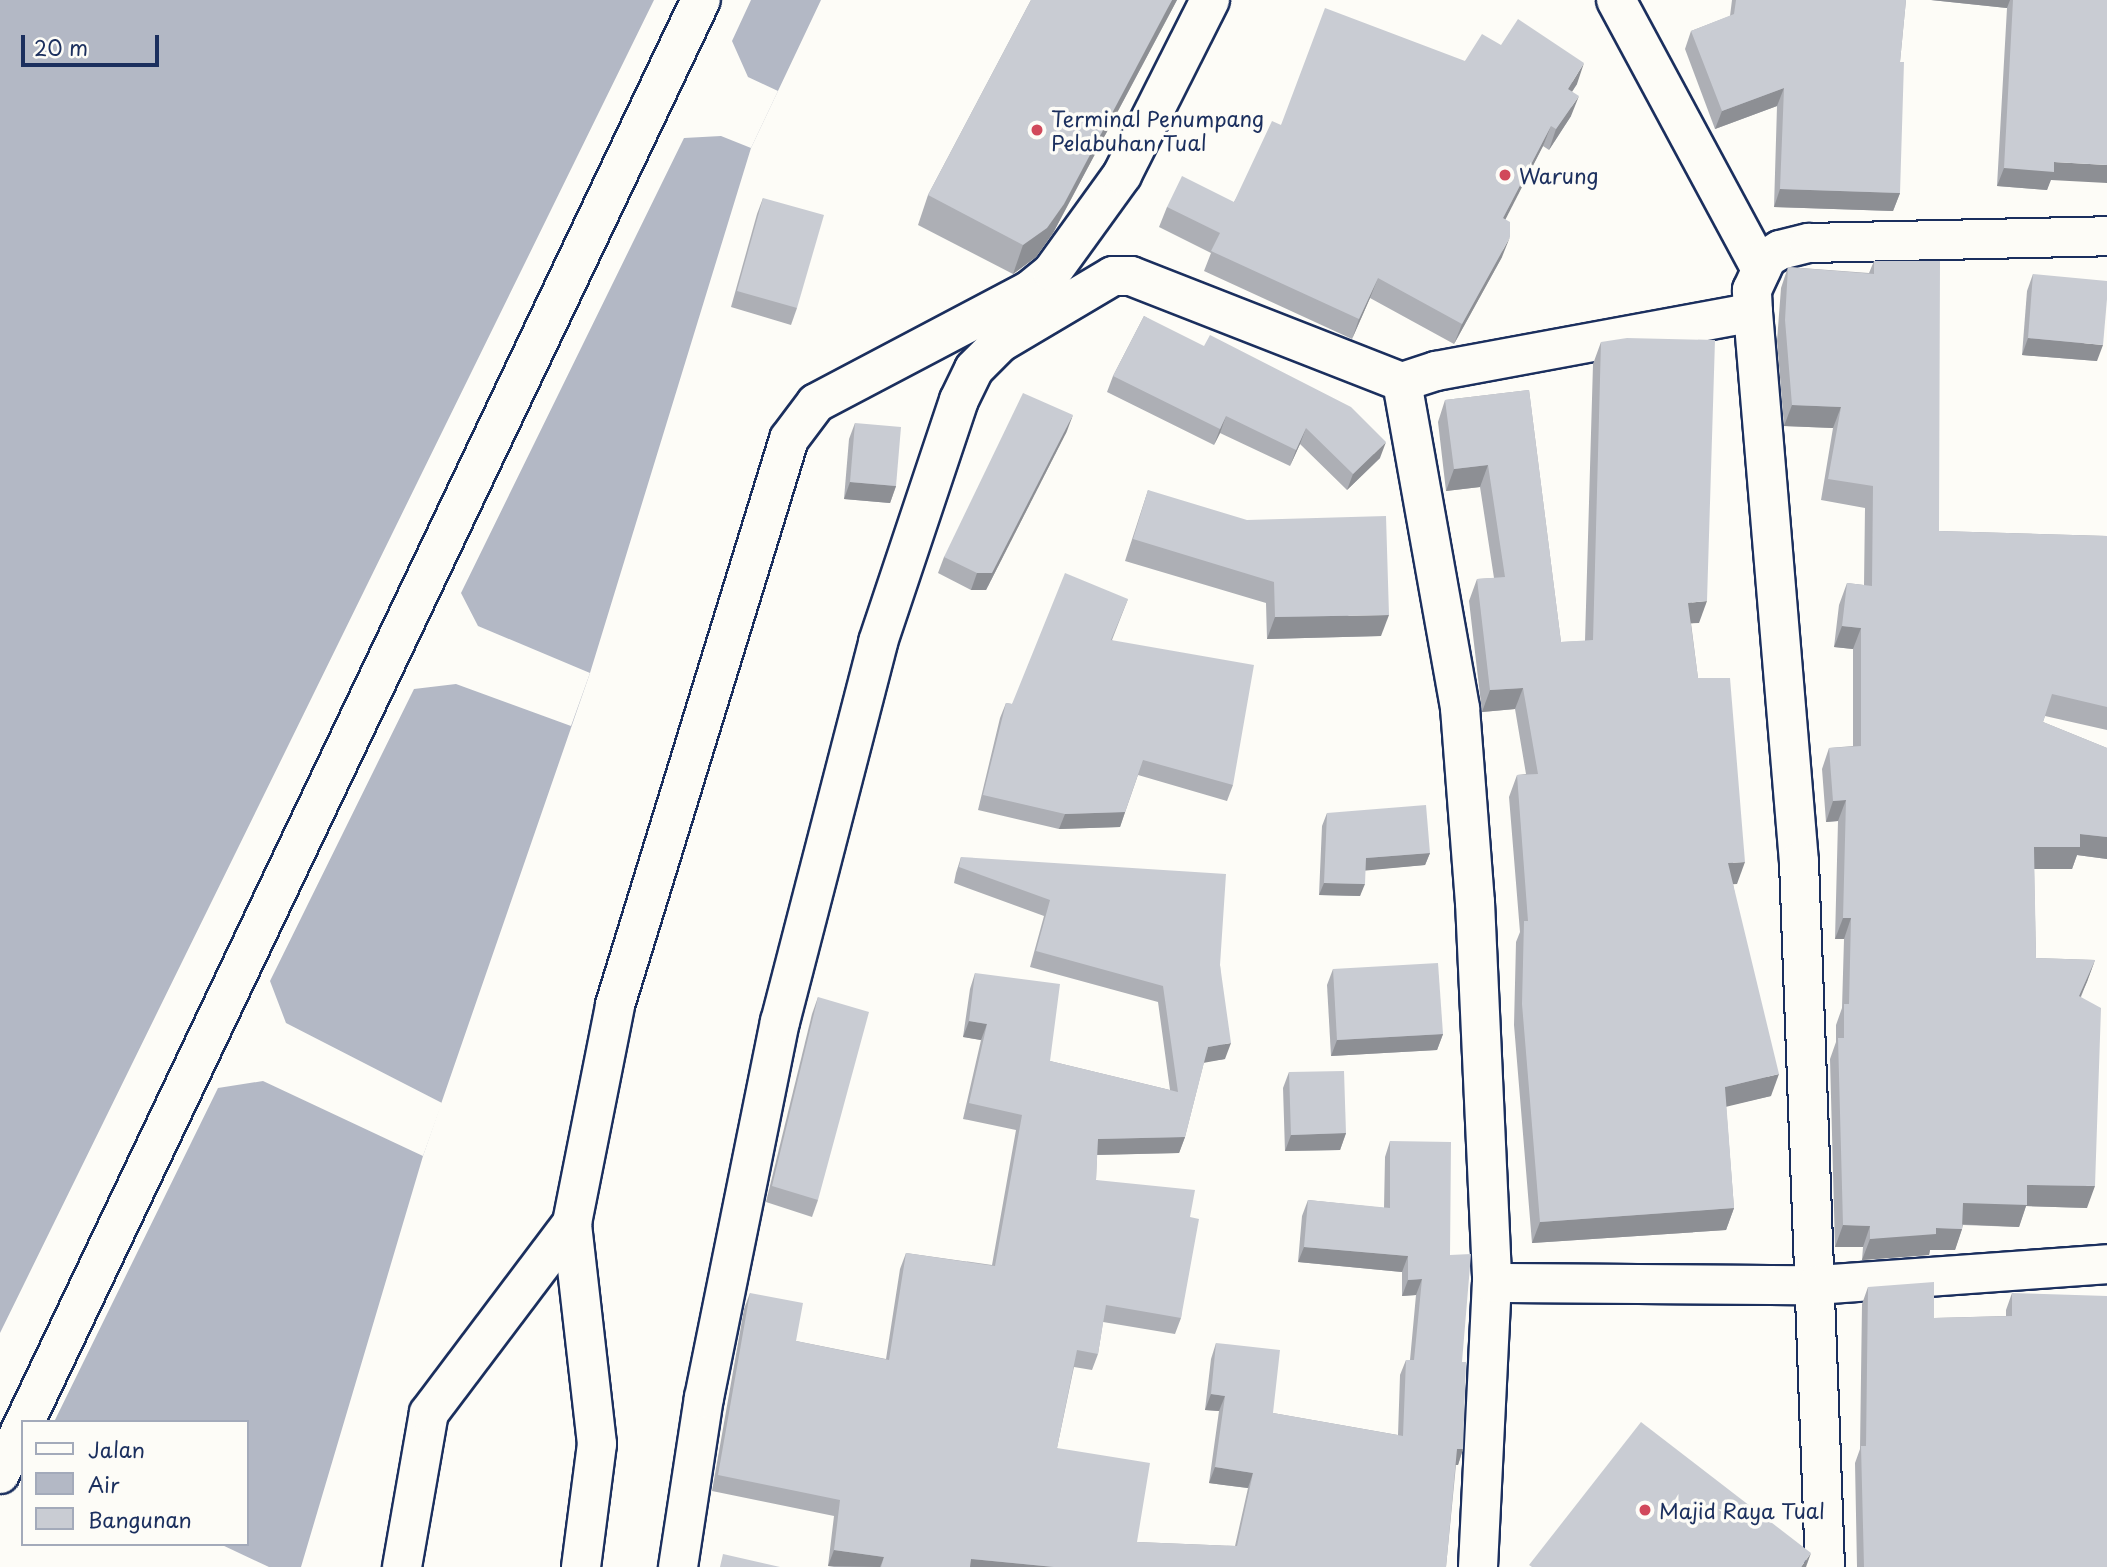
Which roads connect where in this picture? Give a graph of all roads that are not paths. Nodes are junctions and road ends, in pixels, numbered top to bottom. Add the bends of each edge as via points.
1 (701, 0) edge
2 (1210, 0) edge
3 (1616, 0) edge
4 (2107, 236) edge
5 (1760, 270) junction
6 (1753, 312) junction
7 (1402, 382) junction
8 (572, 1223) junction
9 (2107, 1264) edge
10 (1492, 1283) junction
11 (1817, 1285) junction
12 (26, 1420) edge
13 (21, 1430) edge
14 (0, 1474) edge
15 (402, 1567) edge
16 (582, 1567) edge
17 (678, 1567) edge
18 (1478, 1567) edge
19 (1825, 1567) edge

1 - 12 main road
2 - 8 main road via 1122,175 1052,272 1030,290 816,403 789,439 615,1005
3 - 5 main road
4 - 5 main road via 1809,243 1780,250
5 - 6 main road via 1752,290
6 - 7 main road via 1436,371
6 - 11 main road via 1789,710
7 - 10 main road via 1460,708 1475,902
7 - 17 main road via 1131,275 1113,276 1000,343 974,369 959,400 878,642 779,1022 704,1398
8 - 15 main road via 429,1413
8 - 16 main road via 597,1444
9 - 11 main road
10 - 11 main road
10 - 18 main road
11 - 19 main road
13 - 14 main road

